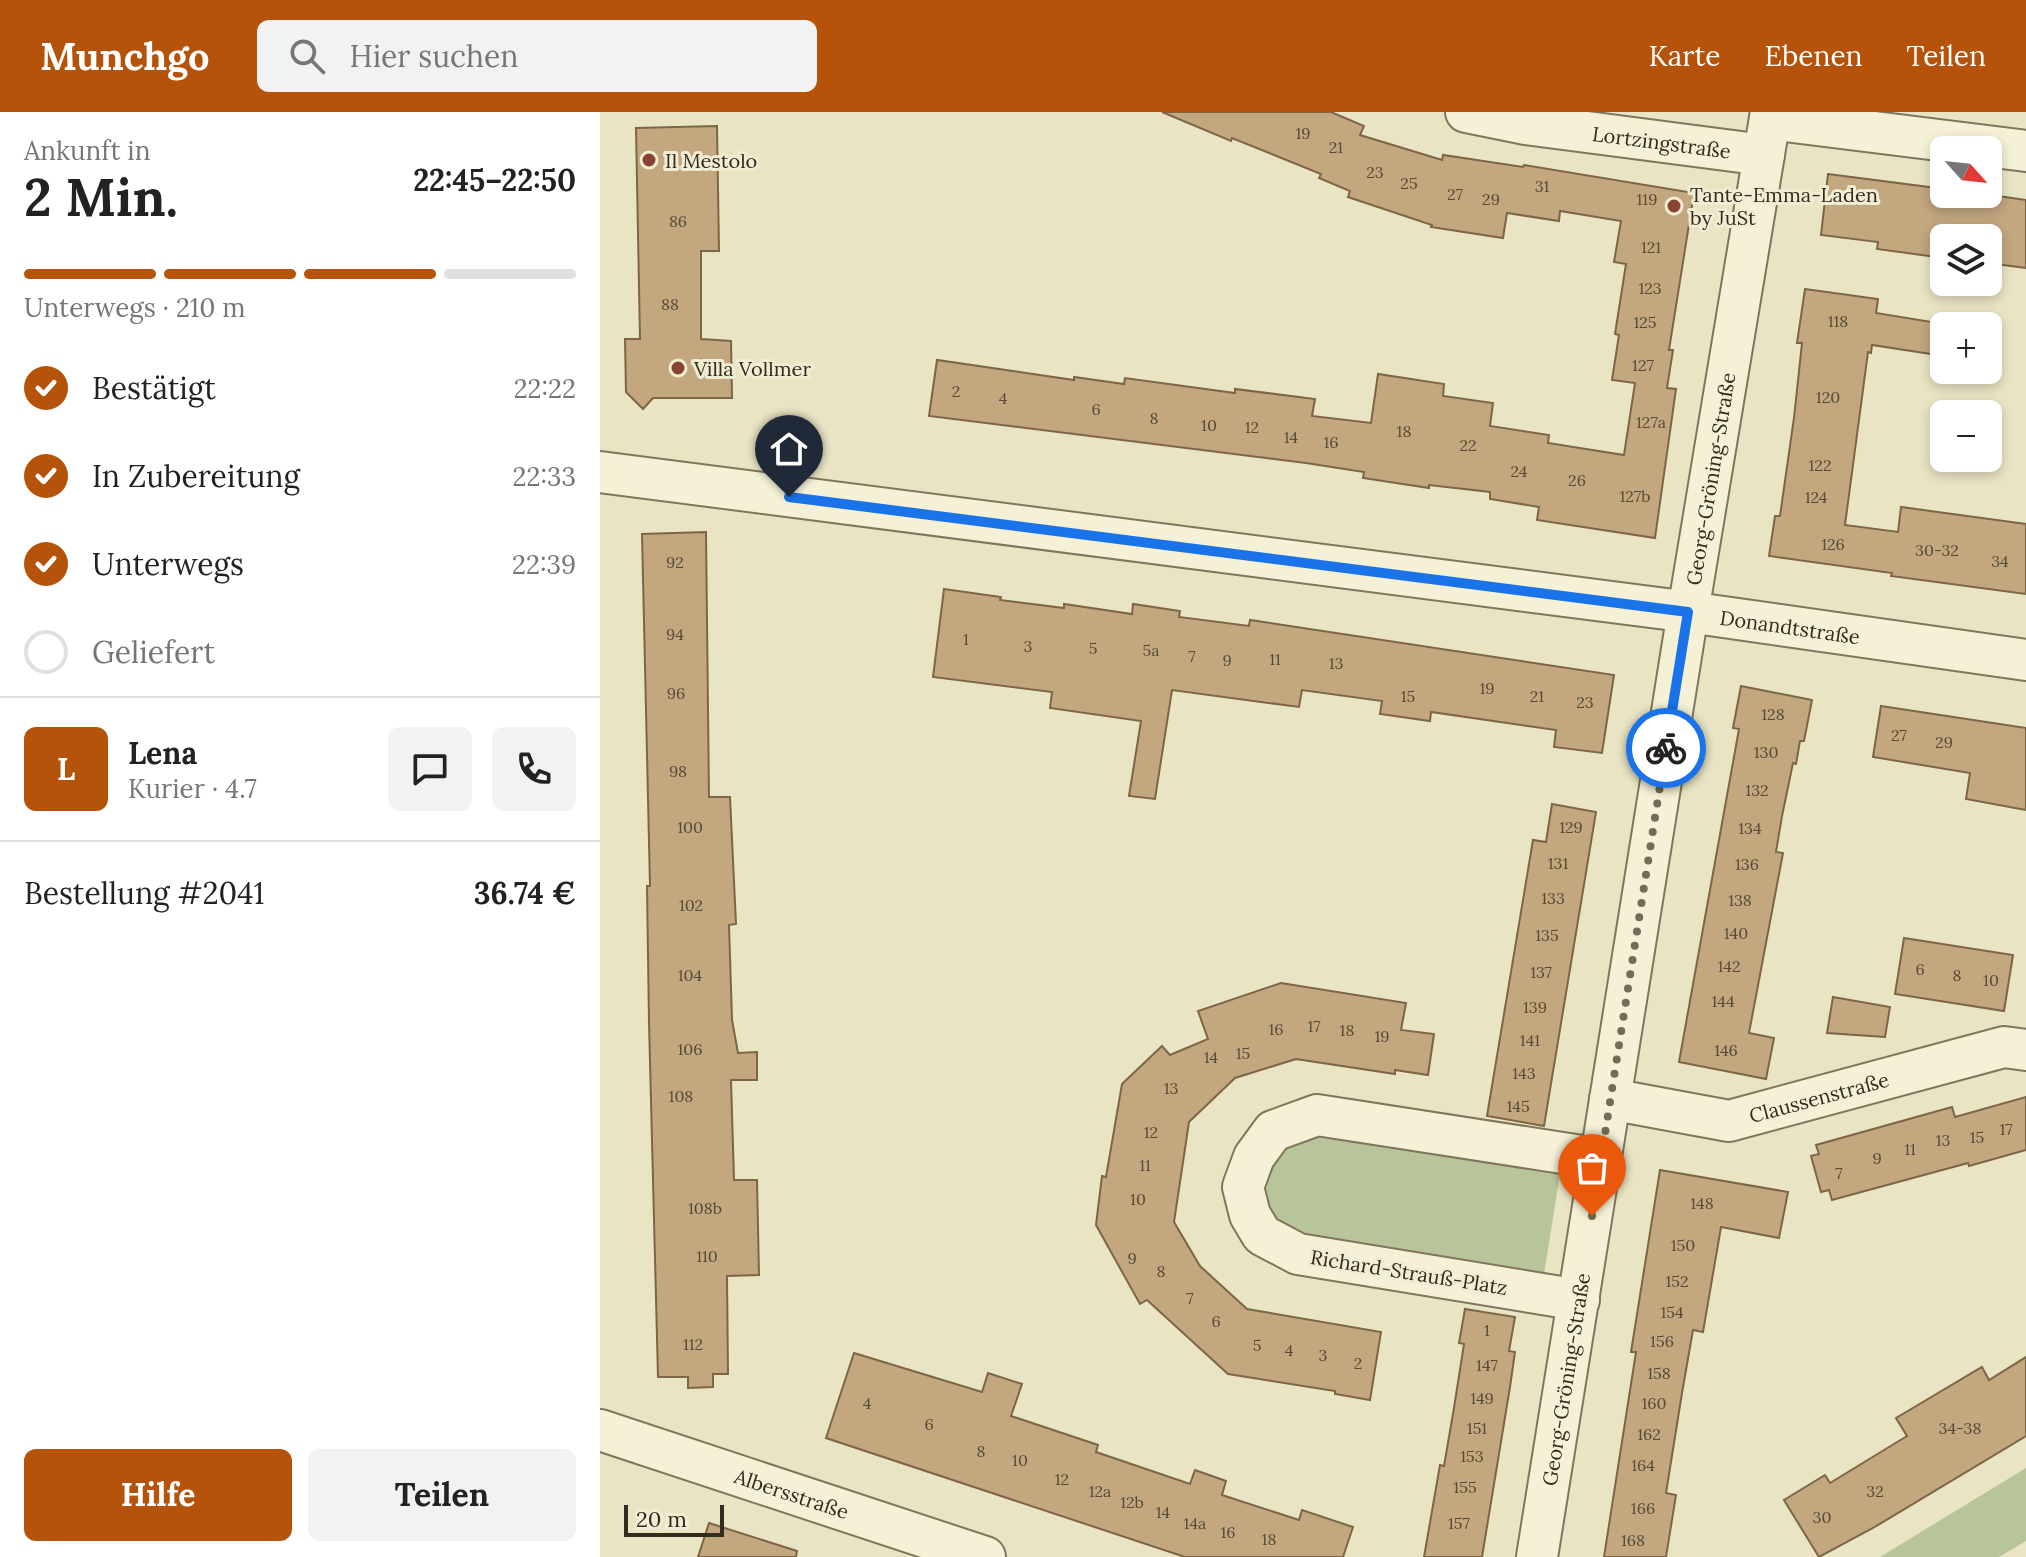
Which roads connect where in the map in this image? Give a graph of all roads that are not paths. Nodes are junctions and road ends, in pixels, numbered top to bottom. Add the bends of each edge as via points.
1 (1466, 112) edge
2 (1768, 129) edge
3 (2026, 151) edge
4 (600, 472) edge
5 (1688, 612) junction
6 (2026, 660) edge
7 (2026, 1050) edge
8 (1610, 1099) junction
9 (1601, 1159) junction
10 (1579, 1300) junction
11 (600, 1430) edge
12 (985, 1557) edge
13 (1537, 1557) edge

1 - 2 street, Lortzingstraße via 1525,124
2 - 3 street, Lortzingstraße
2 - 5 street, Georg-Gröning-Straße
4 - 5 street, Donandtstraße
5 - 6 street, Donandtstraße
5 - 8 street, Georg-Gröning-Straße
7 - 8 street, Claussenstraße via 2004,1047 1729,1121
8 - 9 street, Georg-Gröning-Straße
9 - 10 street, Georg-Gröning-Straße
9 - 10 street, Richard-Strauß-Platz via 1317,1115 1273,1131 1254,1157 1243,1187 1262,1235 1298,1254
10 - 13 street, Georg-Gröning-Straße
11 - 12 street, Albersstraße

